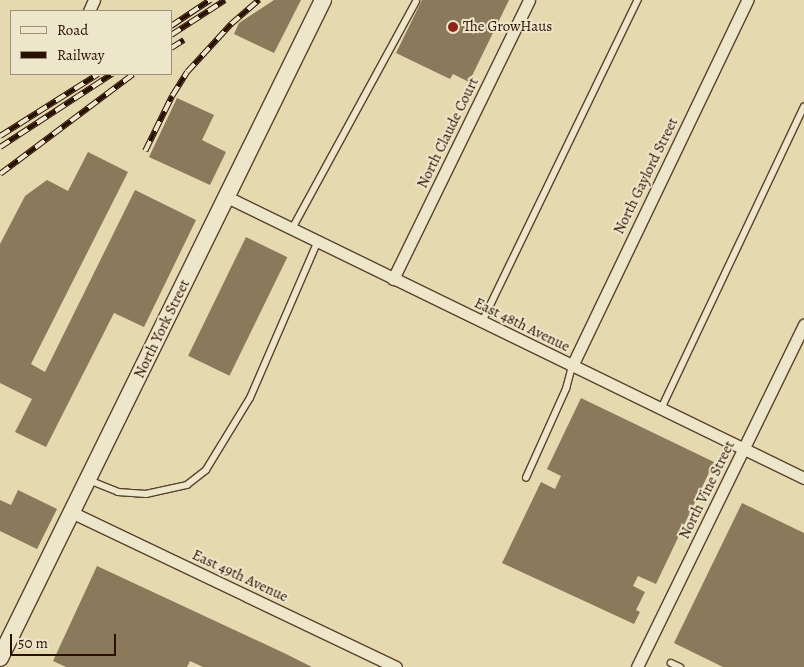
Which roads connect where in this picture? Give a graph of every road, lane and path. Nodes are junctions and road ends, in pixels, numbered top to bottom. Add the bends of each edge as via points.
1 (323, 0) edge
2 (529, 0) edge
3 (638, 0) edge
4 (747, 0) edge
5 (416, 2) dead end
6 (804, 107) edge
7 (227, 197) junction
8 (292, 229) junction
9 (318, 242) junction
10 (393, 279) junction
11 (482, 322) junction
12 (804, 325) edge
13 (572, 366) junction
14 (661, 409) junction
15 (743, 450) junction
16 (526, 478) dead end
17 (804, 478) edge
18 (87, 480) junction
19 (71, 512) junction
20 (0, 658) edge
21 (671, 663) dead end
22 (396, 667) edge
23 (637, 667) edge
24 (680, 667) edge

1 - 7 street, North York Street
2 - 10 street, North Claude Court
3 - 11 lane
4 - 13 street, North Gaylord Street
5 - 8 lane
6 - 14 lane
7 - 8 street, East 48th Avenue
7 - 18 street, North York Street
8 - 9 street, East 48th Avenue
9 - 10 street, East 48th Avenue
9 - 18 lane via 250,398 206,470 187,486 146,494 118,492
10 - 11 street, East 48th Avenue
11 - 13 street, East 48th Avenue
12 - 15 street, North Vine Street
13 - 14 street, East 48th Avenue
13 - 16 lane via 566,389
14 - 15 street, East 48th Avenue
15 - 17 street, East 48th Avenue
15 - 23 street, North Vine Street
18 - 19 street, North York Street
19 - 20 street, North York Street
19 - 22 street, East 49th Avenue
21 - 24 lane

